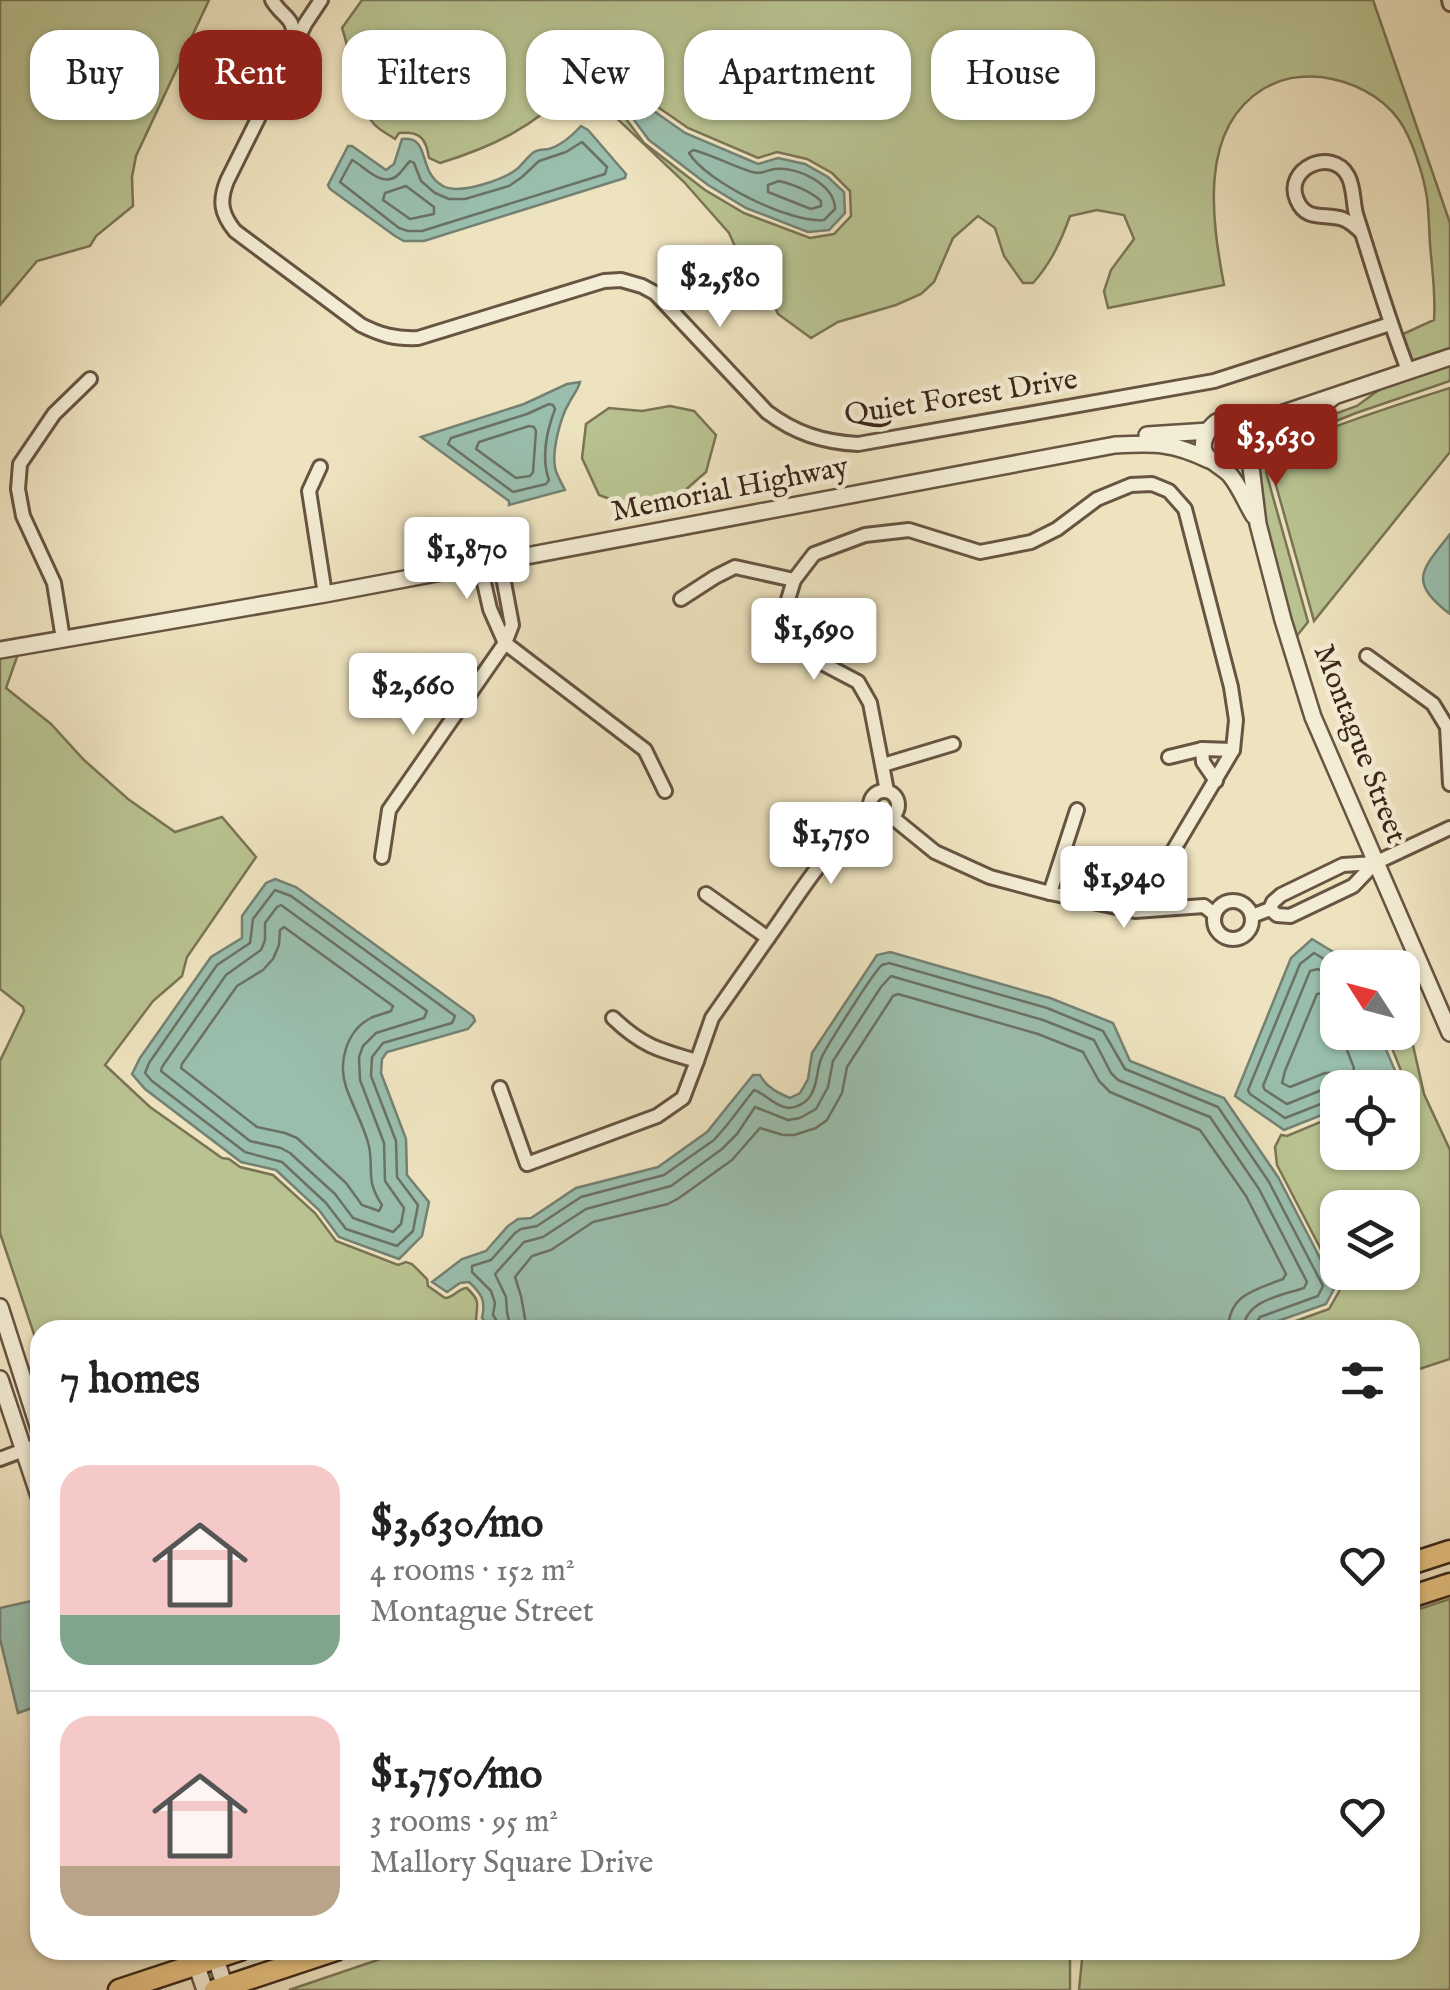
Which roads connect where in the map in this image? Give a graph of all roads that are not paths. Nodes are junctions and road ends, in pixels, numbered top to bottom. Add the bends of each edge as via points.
1 (272, 0) edge
2 (321, 0) edge
3 (295, 30) edge
4 (302, 30) edge
5 (257, 120) edge
6 (1362, 233) junction
7 (1390, 324) junction
8 (1450, 356) edge
9 (1408, 370) junction
10 (90, 379) dead end
11 (1332, 398) junction
12 (1243, 422) junction
13 (1209, 431) junction
14 (1115, 445) junction
15 (1256, 447) junction
16 (1209, 460) junction
17 (320, 467) dead end
18 (1232, 478) joint
19 (1258, 524) junction
20 (500, 561) junction
21 (480, 565) junction
22 (794, 580) junction
23 (325, 594) junction
24 (681, 599) dead end
25 (63, 638) junction
26 (506, 643) junction
27 (0, 650) edge
28 (1367, 656) dead end
29 (953, 744) dead end
30 (1202, 749) junction
31 (1233, 750) junction
32 (1169, 757) dead end
33 (883, 765) junction
34 (1216, 780) junction
35 (1450, 784) edge
36 (886, 791) junction
37 (665, 792) dead end
38 (1076, 810) dead end
39 (872, 814) junction
40 (892, 817) junction
41 (1450, 828) edge
42 (382, 856) dead end
43 (1375, 863) junction
44 (1050, 893) junction
45 (706, 894) dead end
46 (1152, 908) junction
47 (1270, 909) junction
48 (1214, 914) junction
49 (1252, 916) junction
50 (768, 938) junction
51 (613, 1018) dead end
52 (1450, 1032) edge
53 (697, 1061) junction
54 (500, 1088) dead end
55 (0, 1307) edge
56 (0, 1378) edge
57 (30, 1401) edge
58 (30, 1443) edge
59 (30, 1448) edge
60 (0, 1458) edge
61 (1450, 1551) edge
62 (1420, 1561) edge
63 (1450, 1584) edge
64 (1420, 1594) edge
65 (194, 1960) edge
66 (205, 1960) edge
67 (305, 1960) edge
68 (215, 1989) edge
69 (119, 1990) edge

1 - 3 street
2 - 4 street, Quiet Forest Drive
5 - 7 street, Quiet Forest Drive via 222,194 225,220 382,336 418,338 586,285 622,280 655,293 767,412 833,442 858,444 1214,381
6 - 6 street via 1348,175 1321,161 1306,166 1294,194 1299,206 1310,216 1350,222
6 - 7 street
7 - 9 street
8 - 9 street
9 - 11 street
10 - 25 street via 54,414 20,464 23,516 54,583
11 - 12 street
11 - 15 street
12 - 13 street, Memorial Highway via 1218,422
12 - 15 street
13 - 14 street, Memorial Highway via 1142,435
13 - 16 street
14 - 16 street, Memorial Highway via 1161,443
14 - 20 street, Memorial Highway
15 - 19 street, Montague Street via 1251,467
16 - 18 street, Memorial Highway
17 - 23 street via 309,492
18 - 19 street, Montague Street
19 - 43 street, Montague Street via 1314,717
20 - 21 street, Memorial Highway
20 - 26 street via 512,625
21 - 23 street, Memorial Highway
21 - 26 street
22 - 24 street via 736,567
22 - 31 street via 814,554 865,535 910,530 980,552 1003,548 1057,529 1097,499 1152,484 1185,509 1231,687
22 - 33 street via 783,616 820,662 858,682 870,703
23 - 25 street, Memorial Highway
25 - 27 street, Memorial Highway
26 - 37 street via 645,750
26 - 42 street via 389,810
28 - 35 street via 1433,704 1446,727
29 - 33 street
30 - 31 street
30 - 32 street
30 - 34 street
31 - 34 street
33 - 36 street
34 - 46 street via 1151,888
36 - 39 street via 871,800
36 - 40 street via 898,800
38 - 44 street
39 - 40 street
39 - 50 street via 826,858
40 - 44 street via 935,852
41 - 43 street
43 - 47 street via 1343,865 1281,895
43 - 47 street via 1353,886 1290,916
43 - 52 street, Montague Street
44 - 46 street via 1135,911
45 - 50 street
46 - 48 street via 1204,906
47 - 49 street
48 - 49 street via 1226,902 1242,903
48 - 49 street via 1222,936 1236,940 1250,930
50 - 53 street via 712,1018
51 - 53 street via 651,1048
53 - 54 street via 683,1098 657,1116 528,1164
55 - 57 street
56 - 58 street
59 - 60 street
61 - 62 main road
63 - 64 main road
65 - 69 main road
66 - 68 street
67 - 68 main road

